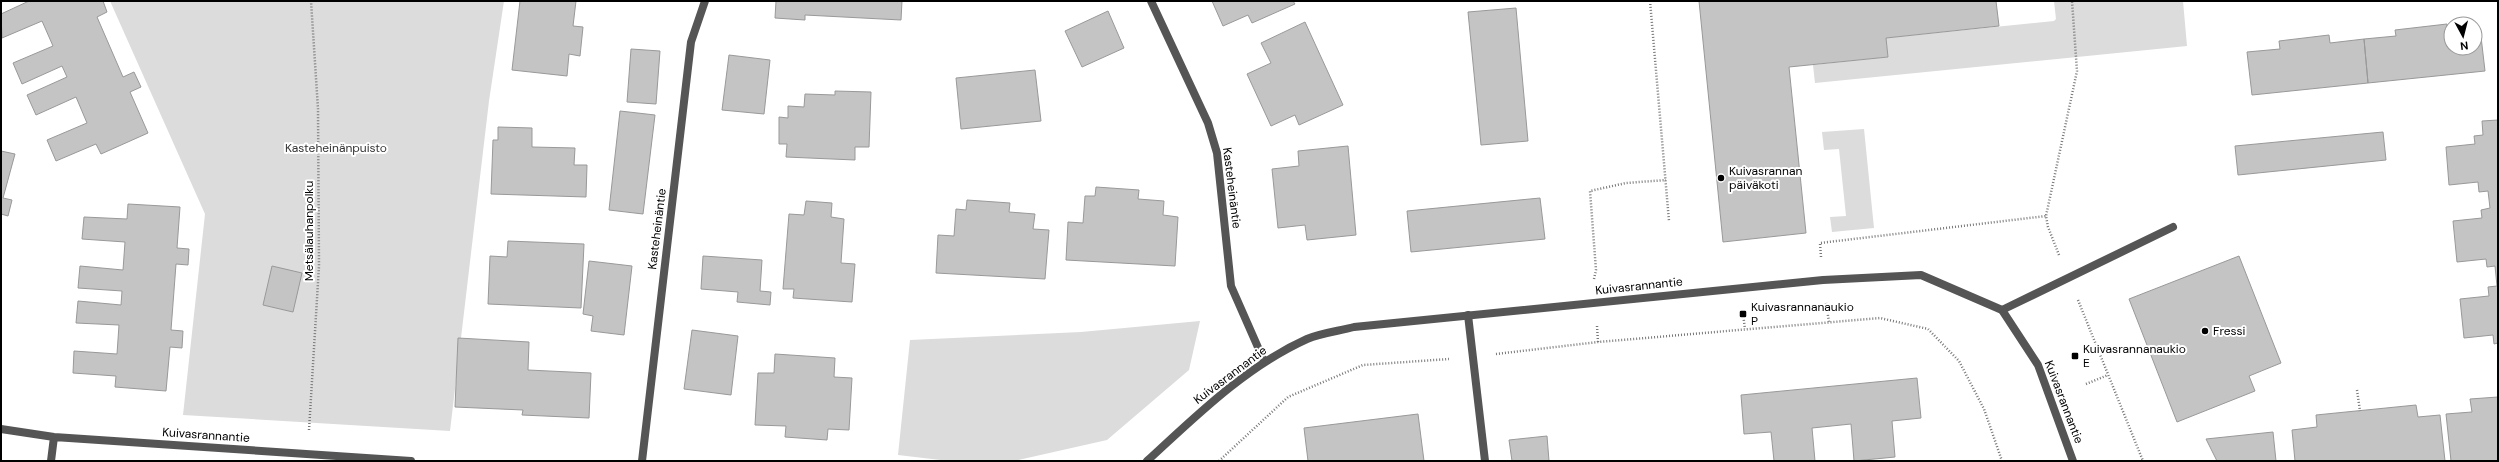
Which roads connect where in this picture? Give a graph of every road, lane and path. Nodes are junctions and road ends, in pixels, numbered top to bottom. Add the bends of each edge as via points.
1 (311, 1) edge
2 (705, 1) edge
3 (1151, 1) edge
4 (1650, 1) edge
5 (2072, 1) edge
6 (2077, 71) dead end
7 (1666, 180) junction
8 (2046, 216) dead end
9 (1669, 221) dead end
10 (2173, 227) dead end
11 (1823, 280) junction
12 (1594, 303) junction
13 (2002, 310) junction
14 (1743, 314) dead end
15 (1468, 315) junction
16 (1829, 322) junction
17 (1745, 329) junction
18 (1598, 342) junction
19 (1474, 357) junction
20 (1264, 362) junction
21 (2108, 375) dead end
22 (2086, 384) dead end
23 (2357, 390) dead end
24 (2360, 411) dead end
25 (1, 429) edge
26 (54, 437) junction
27 (308, 454) junction
28 (51, 461) edge
29 (411, 461) edge
30 (642, 461) edge
31 (1147, 461) edge
32 (1219, 461) edge
33 (1485, 461) edge
34 (2002, 461) edge
35 (2073, 461) edge

1 - 27 path, Metsälauhanpolku via 318,109 319,266
2 - 30 street, Kasteheinäntie via 691,42
3 - 20 street, Kasteheinäntie via 1208,123 1217,153 1231,286
4 - 7 path
5 - 6 path
7 - 9 path
7 - 12 path via 1626,183 1590,191 1596,270
8 - 11 path via 1820,243
10 - 13 street
11 - 12 street, Kuivasrannantie
11 - 13 street, Kuivasrannantie via 1921,274
11 - 16 path
12 - 15 street, Kuivasrannantie
12 - 18 path
13 - 35 street, Kuivasrannantie via 2038,365
14 - 17 path
15 - 19 street
15 - 20 street, Kuivasrannantie via 1354,327 1308,339
16 - 17 path
16 - 34 path via 1880,318 1928,329 1959,361 1984,409
17 - 18 path
18 - 19 path
19 - 32 path via 1363,366 1288,397
19 - 33 street
20 - 31 street, Kuivasrannantie via 1212,402
21 - 22 path
23 - 24 path
25 - 26 street, Kuivasrannantie
26 - 27 street, Kuivasrannantie
26 - 28 street
27 - 29 street, Kuivasrannantie

